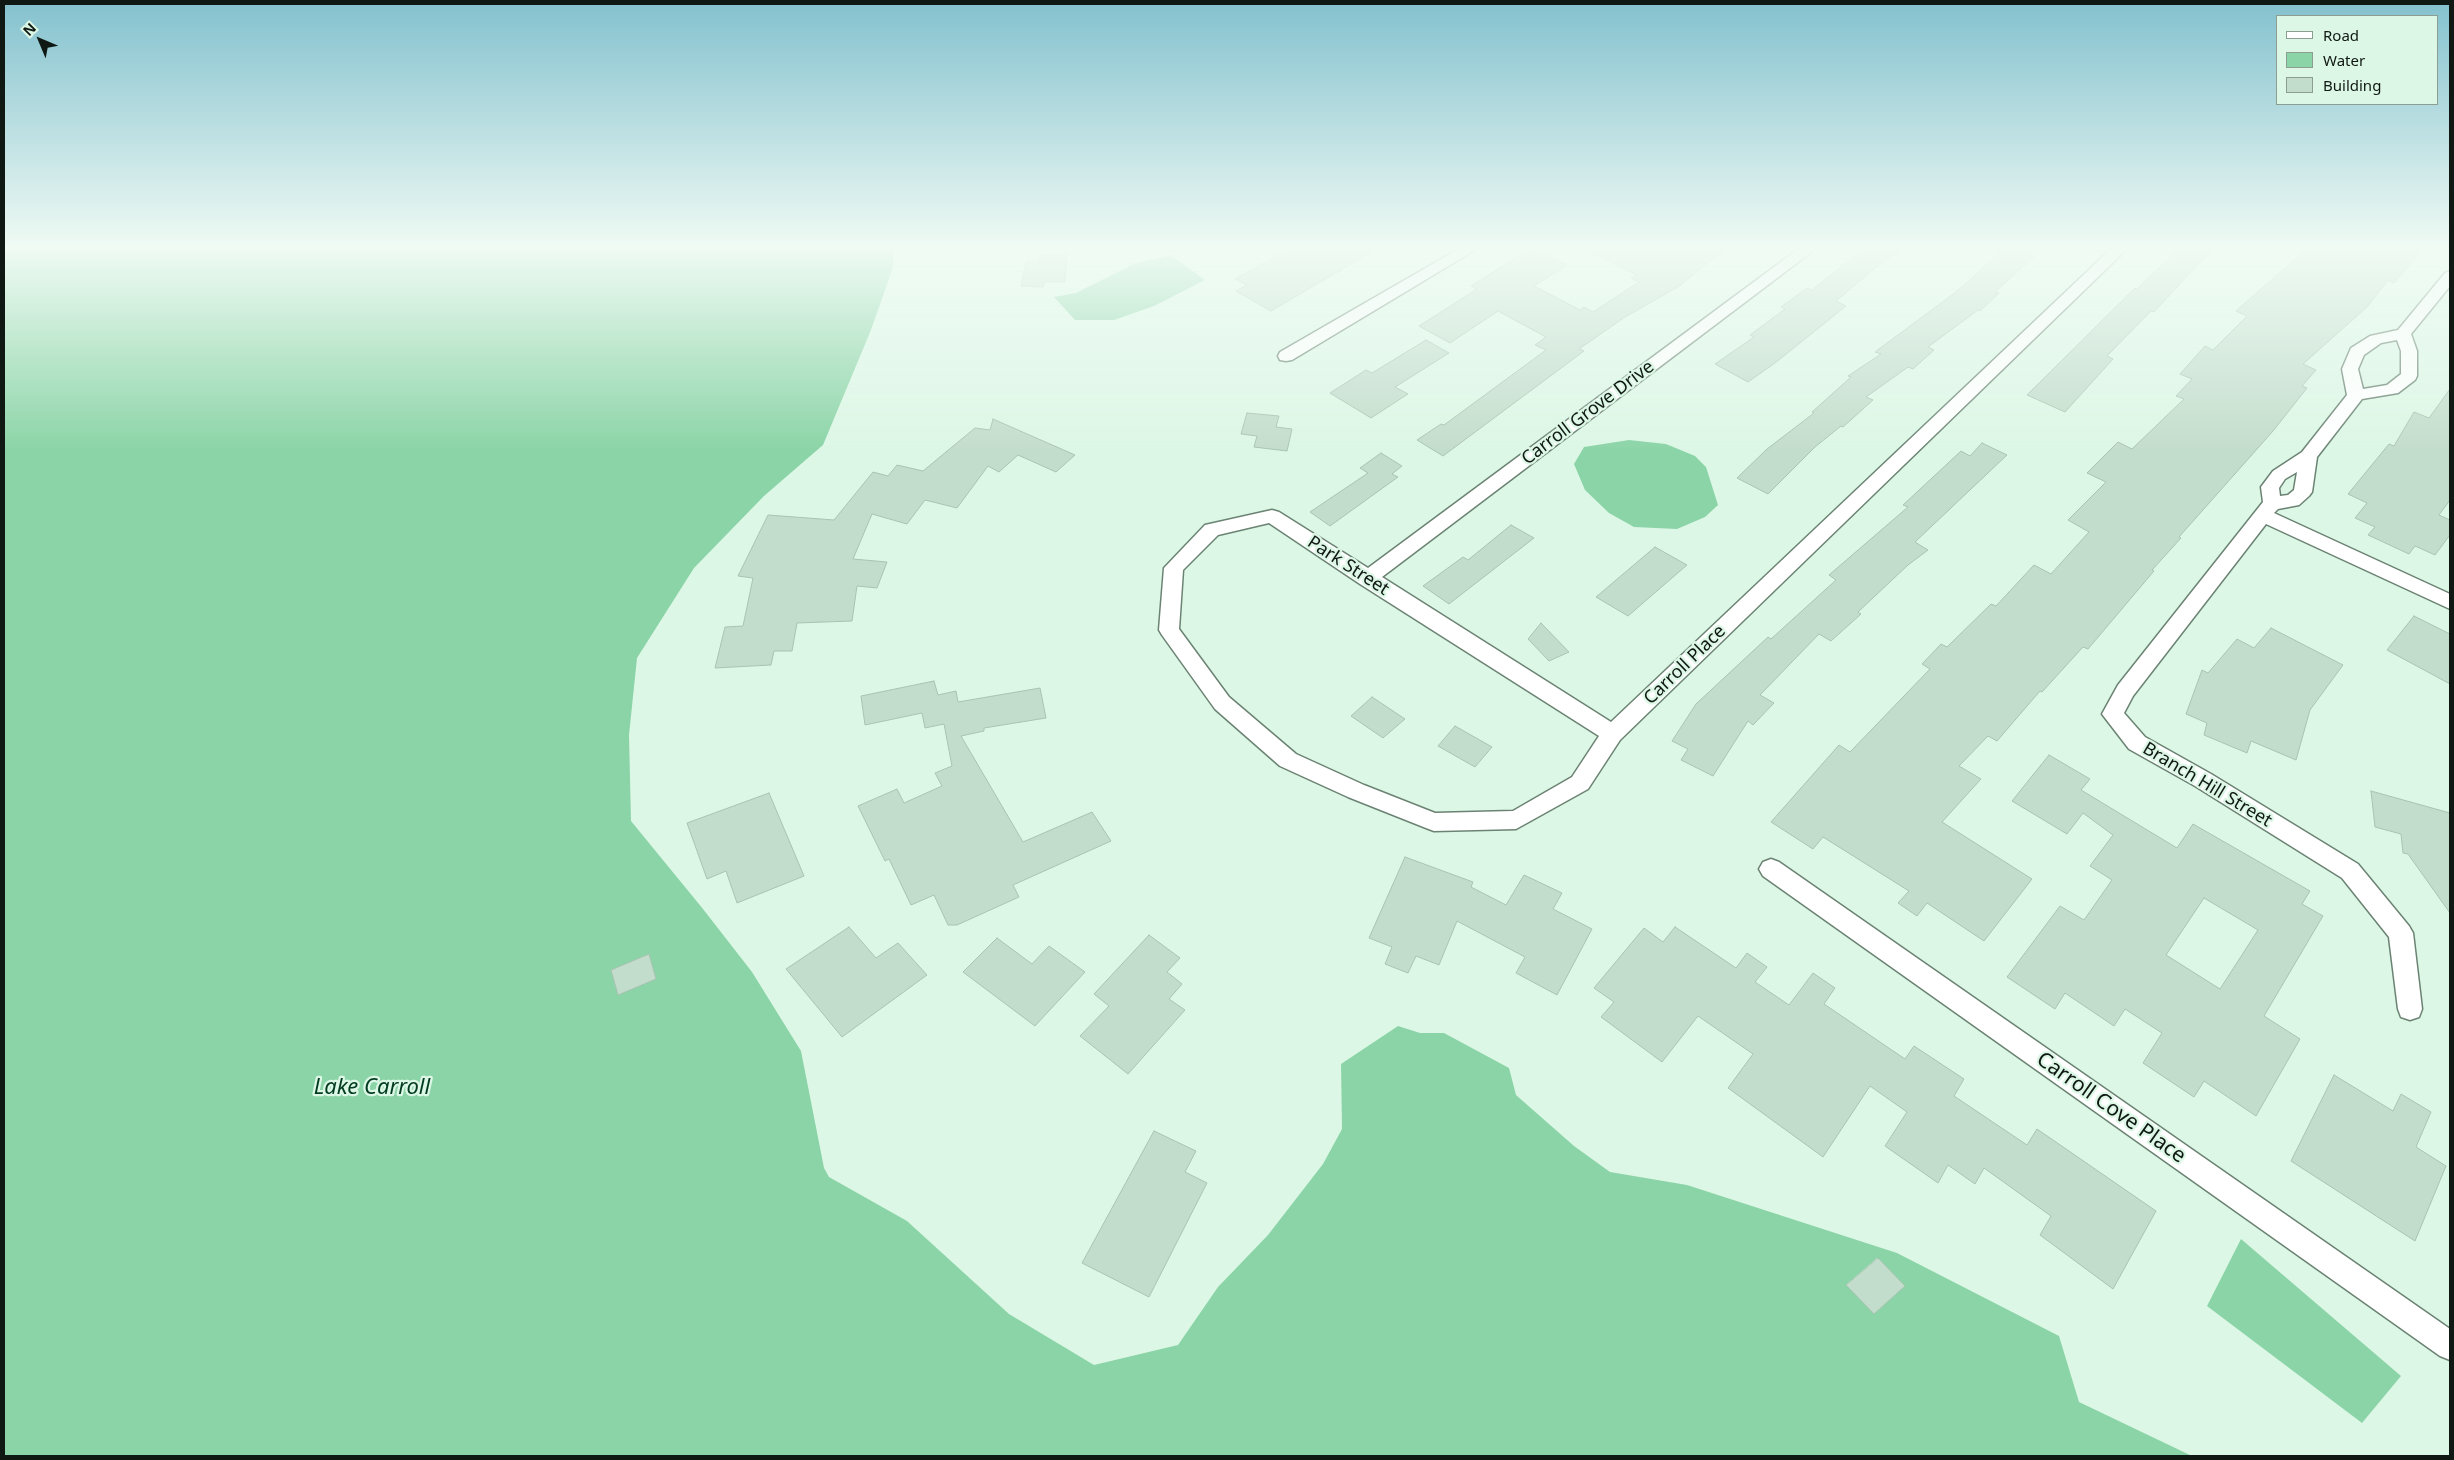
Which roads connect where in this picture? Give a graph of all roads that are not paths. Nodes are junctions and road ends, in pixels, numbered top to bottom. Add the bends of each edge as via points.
1 (1356, 315) edge
2 (1719, 315) edge
3 (2047, 315) edge
4 (2418, 315) edge
5 (2403, 334) junction
6 (1286, 356) dead end
7 (2356, 395) junction
8 (2308, 456) junction
9 (2267, 509) junction
10 (1367, 579) junction
11 (2450, 602) edge
12 (1196, 667) joint
13 (1612, 734) junction
14 (1771, 870) dead end
15 (2410, 1009) dead end
16 (2450, 1346) edge

1 - 6 street
2 - 10 street, Carroll Grove Drive
3 - 13 street, Carroll Place
4 - 5 street
5 - 7 street via 2376,340 2358,352 2350,369
5 - 7 street via 2409,352 2409,376 2392,389
7 - 8 street, Branch Hill Street
8 - 9 street, Branch Hill Street via 2279,475 2270,487
8 - 9 street via 2303,492 2293,501
9 - 11 street
9 - 15 street, Branch Hill Street via 2124,692 2114,714 2137,743 2203,780 2350,872 2401,933
10 - 12 street, Park Street via 1272,516 1212,530 1174,568 1169,630
10 - 13 street, Park Street
12 - 13 street, Carroll Place via 1222,703 1288,760 1434,822 1516,820 1580,783
14 - 16 street, Carroll Cove Place

